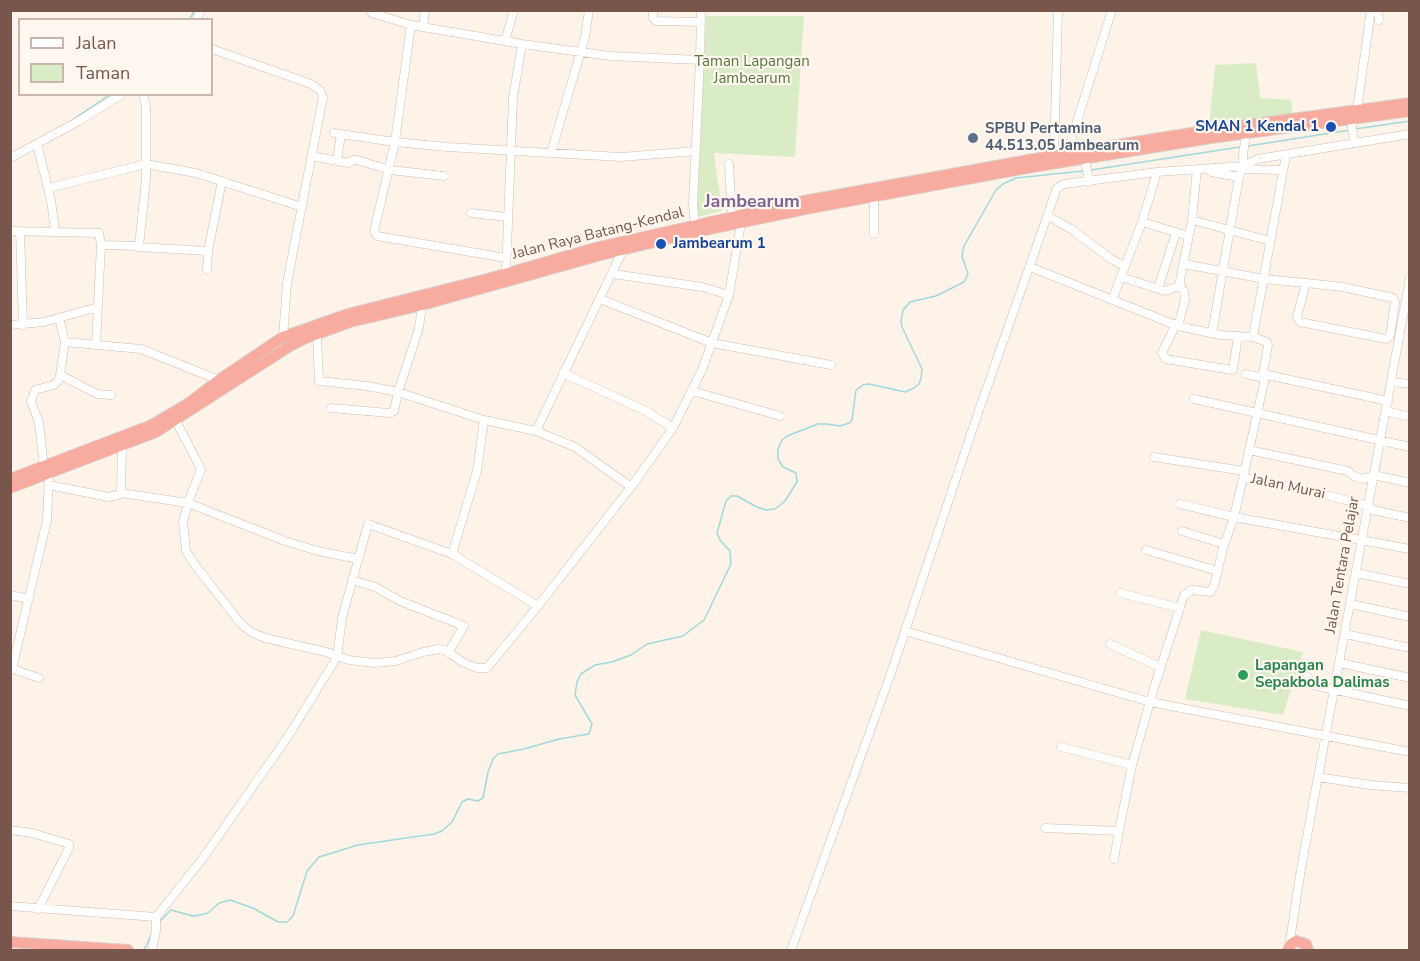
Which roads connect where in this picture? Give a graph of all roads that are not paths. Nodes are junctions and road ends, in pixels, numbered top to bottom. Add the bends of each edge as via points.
1 (369, 10) edge
2 (425, 10) edge
3 (514, 10) edge
4 (590, 10) edge
5 (653, 10) edge
6 (700, 10) edge
7 (1058, 10) edge
8 (1112, 10) edge
9 (1371, 10) edge
10 (1378, 10) edge
11 (1379, 20) dead end
12 (701, 22) junction
13 (411, 25) junction
14 (423, 27) junction
15 (505, 41) junction
16 (522, 44) junction
17 (213, 49) edge
18 (581, 53) junction
19 (700, 60) junction
20 (119, 96) edge
21 (143, 96) edge
22 (1410, 103) edge
23 (1410, 111) edge
24 (1353, 119) junction
25 (1410, 134) edge
26 (1245, 139) junction
27 (1354, 140) junction
28 (395, 142) junction
29 (37, 144) junction
30 (512, 150) junction
31 (696, 151) junction
32 (551, 153) junction
33 (1067, 153) junction
34 (1054, 155) junction
35 (1286, 155) junction
36 (312, 156) junction
37 (10, 158) edge
38 (337, 161) junction
39 (1086, 163) junction
40 (146, 164) junction
41 (729, 164) dead end
42 (1243, 167) junction
43 (390, 170) junction
44 (1199, 170) junction
45 (1283, 171) junction
46 (1157, 172) junction
47 (444, 176) dead end
48 (1239, 177) junction
49 (1089, 180) junction
50 (222, 181) junction
51 (48, 188) junction
52 (874, 196) junction
53 (302, 207) junction
54 (471, 213) dead end
55 (1048, 216) junction
56 (507, 217) junction
57 (737, 220) junction
58 (1192, 220) junction
59 (1142, 222) junction
60 (695, 225) junction
61 (1230, 229) junction
62 (10, 231) edge
63 (20, 231) junction
64 (55, 231) junction
65 (1176, 232) junction
66 (874, 234) dead end
67 (1189, 236) junction
68 (1270, 241) junction
69 (101, 245) junction
70 (138, 247) junction
71 (623, 250) junction
72 (208, 251) junction
73 (506, 258) junction
74 (1184, 264) junction
75 (1124, 266) junction
76 (1030, 267) junction
77 (207, 270) dead end
78 (529, 271) junction
79 (1222, 272) junction
80 (506, 273) junction
81 (613, 274) junction
82 (1121, 277) junction
83 (1410, 278) edge
84 (1264, 279) junction
85 (1306, 283) junction
86 (1179, 286) junction
87 (1158, 288) junction
88 (1408, 294) edge
89 (729, 295) junction
90 (600, 299) junction
91 (1112, 300) junction
92 (422, 305) junction
93 (98, 307) junction
94 (59, 318) junction
95 (1406, 321) edge
96 (10, 325) edge
97 (23, 325) junction
98 (1177, 325) junction
99 (1212, 333) junction
100 (316, 334) junction
101 (1238, 336) junction
102 (284, 337) junction
103 (1253, 337) junction
104 (65, 342) junction
105 (712, 343) junction
106 (96, 345) junction
107 (831, 365) dead end
108 (563, 373) junction
109 (1246, 374) dead end
110 (60, 375) junction
111 (1264, 376) junction
112 (219, 380) junction
113 (1391, 382) junction
114 (1410, 384) edge
115 (692, 391) junction
116 (398, 392) junction
117 (111, 395) dead end
118 (1194, 399) dead end
119 (1388, 401) junction
120 (331, 408) dead end
121 (1386, 411) junction
122 (1257, 412) junction
123 (780, 416) dead end
124 (1410, 417) edge
125 (484, 420) junction
126 (176, 421) junction
127 (673, 428) junction
128 (536, 431) junction
129 (1381, 441) junction
130 (122, 446) junction
131 (1410, 447) edge
132 (1248, 450) junction
133 (1154, 457) dead end
134 (47, 470) junction
135 (1244, 474) junction
136 (1374, 475) junction
137 (31, 476) junction
138 (10, 479) edge
139 (1410, 483) edge
140 (49, 486) junction
141 (631, 486) junction
142 (10, 488) edge
143 (121, 493) junction
144 (188, 502) junction
145 (1180, 504) dead end
146 (1368, 507) junction
147 (1234, 517) junction
148 (1410, 518) edge
149 (1182, 531) dead end
150 (1363, 539) junction
151 (1224, 544) junction
152 (1410, 549) edge
153 (1146, 550) dead end
154 (452, 554) junction
155 (358, 559) junction
156 (1218, 571) junction
157 (1356, 573) junction
158 (352, 580) junction
159 (1410, 584) edge
160 (1120, 593) dead end
161 (10, 595) edge
162 (28, 599) junction
163 (1351, 604) junction
164 (538, 606) junction
165 (1180, 608) junction
166 (1410, 617) edge
167 (905, 631) junction
168 (1345, 634) junction
169 (1110, 644) dead end
170 (14, 645) edge
171 (1410, 648) edge
172 (448, 653) junction
173 (337, 657) junction
174 (1340, 663) junction
175 (1160, 667) junction
176 (1308, 677) dead end
177 (39, 678) dead end
178 (1410, 678) edge
179 (1335, 691) junction
180 (1150, 702) junction
181 (1410, 706) edge
182 (1326, 735) junction
183 (1061, 747) dead end
184 (1410, 752) edge
185 (1132, 765) junction
186 (1318, 777) junction
187 (1410, 788) edge
188 (1044, 828) dead end
189 (10, 830) edge
190 (1119, 831) junction
191 (1114, 859) dead end
192 (10, 906) edge
193 (38, 909) junction
194 (156, 919) junction
195 (1291, 928) junction
196 (10, 942) edge
197 (1309, 948) edge
198 (1288, 949) edge
199 (128, 951) edge
200 (152, 951) edge
201 (791, 951) edge

1 - 13 street
2 - 14 street
3 - 15 street
4 - 18 street
5 - 12 street via 656,21
6 - 12 street
7 - 34 street
8 - 33 street
9 - 24 street
10 - 11 street
12 - 19 street
13 - 14 street
13 - 28 street
14 - 15 street
15 - 16 street
16 - 18 street
16 - 30 street via 513,98
17 - 36 street via 320,90 323,103
18 - 19 street
18 - 32 street
19 - 31 street
20 - 29 street
21 - 40 street
22 - 24 highway, Jalan Raya Batang-Kendal
23 - 24 highway, Jalan Raya Batang-Kendal
24 - 26 highway, Jalan Raya Batang-Kendal
24 - 27 street
24 - 33 highway, Jalan Raya Batang-Kendal via 1210,130
25 - 27 street
26 - 39 highway, Jalan Raya Batang-Kendal
26 - 42 street
27 - 35 street
28 - 30 street
28 - 38 street via 338,133
28 - 43 street
29 - 37 street
29 - 51 street
30 - 32 street
30 - 56 street
31 - 32 street via 621,158
31 - 60 street
33 - 34 highway, Jalan Raya Batang-Kendal
34 - 57 highway, Jalan Raya Batang-Kendal via 804,201
35 - 42 street via 1258,159
35 - 45 street
36 - 38 street
36 - 53 street
38 - 43 street via 357,160
39 - 49 street
39 - 52 highway, Jalan Raya Batang-Kendal
40 - 50 street
40 - 51 street
40 - 70 street
41 - 57 street
42 - 44 street
42 - 45 street
42 - 48 street
43 - 47 street
43 - 73 street via 374,231 377,236
44 - 46 street
44 - 48 street
44 - 58 street
45 - 68 street
46 - 49 street
46 - 59 street
48 - 61 street
49 - 55 street via 1060,185
50 - 53 street
50 - 72 street
51 - 64 street
52 - 57 highway, Jalan Raya Batang-Kendal
52 - 66 street
53 - 102 street via 287,283
54 - 56 street
55 - 75 street
55 - 76 street
56 - 73 street
57 - 60 highway, Jalan Raya Batang-Kendal
57 - 71 highway, Jalan Raya Batang-Kendal
57 - 89 street
58 - 61 street
58 - 67 street
59 - 65 street
59 - 75 street
60 - 78 highway, Jalan Raya Batang-Kendal via 595,248
61 - 68 street
61 - 79 street
62 - 63 street
63 - 64 street
63 - 97 street
64 - 69 street via 99,233
65 - 67 street
65 - 87 street
67 - 74 street
68 - 84 street
69 - 70 street
69 - 93 street
70 - 72 street
71 - 78 highway, Jalan Raya Batang-Kendal
71 - 81 street
72 - 77 street
73 - 80 street
74 - 79 street
74 - 86 street
75 - 82 street
76 - 91 street
76 - 167 street
78 - 80 highway, Jalan Raya Batang-Kendal
78 - 92 highway, Jalan Raya Batang-Kendal
79 - 84 street
79 - 99 street
80 - 102 highway, Jalan Raya Batang-Kendal via 348,314
81 - 89 street via 702,286
81 - 90 street
82 - 87 street
82 - 91 street
83 - 88 street, Jalan Tentara Pelajar
84 - 85 street
84 - 103 street
85 - 85 street via 1393,298 1390,336 1386,339 1300,322 1297,317
86 - 87 street via 1169,290
86 - 98 street via 1185,300
88 - 95 street, Jalan Tentara Pelajar
89 - 105 street
90 - 105 street
90 - 108 street
91 - 98 street
92 - 100 highway, Jalan Raya Batang-Kendal
92 - 116 street via 419,328
93 - 94 street
93 - 106 street
94 - 97 street
94 - 104 street
95 - 113 street, Jalan Tentara Pelajar
96 - 97 street
98 - 99 street
98 - 101 street via 1162,353 1166,359 1232,370
99 - 101 street
100 - 116 street via 319,381
100 - 126 highway, Jalan Raya Batang-Kendal via 232,381
101 - 103 street
102 - 112 highway, Jalan Raya Batang-Kendal
103 - 111 street via 1268,345
104 - 106 street
104 - 110 street
105 - 107 street
105 - 115 street
106 - 112 street via 141,349
108 - 127 street via 646,411
108 - 128 street
109 - 111 street
110 - 117 street via 97,394
110 - 134 street via 54,385 35,390 31,401
111 - 119 street
111 - 122 street
112 - 134 highway, Jalan Raya Batang-Kendal via 152,425
113 - 114 street
113 - 119 street, Jalan Tentara Pelajar
115 - 123 street
115 - 127 street
116 - 120 street via 392,412
116 - 125 street
118 - 122 street
119 - 121 street, Jalan Tentara Pelajar
121 - 124 street
121 - 129 street, Jalan Tentara Pelajar
122 - 129 street
122 - 132 street
125 - 128 street
125 - 154 street via 477,471
126 - 130 highway, Jalan Raya Batang-Kendal
126 - 144 street via 201,469
127 - 141 street
128 - 141 street via 576,447
129 - 131 street
129 - 136 street, Jalan Tentara Pelajar
130 - 134 highway, Jalan Raya Batang-Kendal
130 - 143 street
132 - 135 street
132 - 136 street via 1348,471 1363,479
133 - 135 street, Jalan Murai
134 - 137 highway, Jalan Raya Batang-Kendal
134 - 140 street
135 - 146 street, Jalan Murai
135 - 147 street
136 - 139 street
136 - 146 street, Jalan Tentara Pelajar
137 - 138 highway, Jalan Raya Batang-Kendal
137 - 142 highway, Jalan Raya Batang-Kendal
140 - 143 street via 109,497
140 - 162 street via 47,520
141 - 164 street
143 - 144 street
144 - 155 street via 285,542
144 - 173 street via 183,522 186,551 241,624 265,639
145 - 147 street
146 - 148 street, Jalan Murai
146 - 150 street, Jalan Tentara Pelajar
147 - 150 street
147 - 151 street
149 - 151 street
150 - 152 street
150 - 157 street, Jalan Tentara Pelajar
151 - 156 street
153 - 156 street
154 - 155 street via 370,523 366,525
154 - 164 street
155 - 158 street
156 - 165 street via 1213,589 1187,592
157 - 159 street
157 - 163 street, Jalan Tentara Pelajar
158 - 172 street via 464,626
158 - 173 street
160 - 165 street
161 - 162 street
162 - 170 street
163 - 166 street
163 - 168 street, Jalan Tentara Pelajar
164 - 172 street via 487,668 477,668
165 - 175 street
167 - 180 street
167 - 201 street
168 - 171 street
168 - 174 street, Jalan Tentara Pelajar
169 - 175 street
170 - 177 street via 12,669
172 - 173 street via 439,649 374,663
173 - 194 street via 289,735
174 - 178 street
174 - 179 street, Jalan Tentara Pelajar
175 - 180 street
176 - 179 street via 1309,683
179 - 181 street
179 - 182 street, Jalan Tentara Pelajar
180 - 182 street
180 - 185 street
182 - 184 street
182 - 186 street, Jalan Tentara Pelajar
183 - 185 street
185 - 190 street
186 - 187 street
186 - 195 street, Jalan Tentara Pelajar
188 - 190 street
189 - 193 street via 69,844
190 - 191 street
192 - 193 street
193 - 194 street
194 - 200 street
195 - 197 street
195 - 198 street, Jalan Tentara Pelajar
196 - 199 highway
197 - 198 highway via 1293,942

